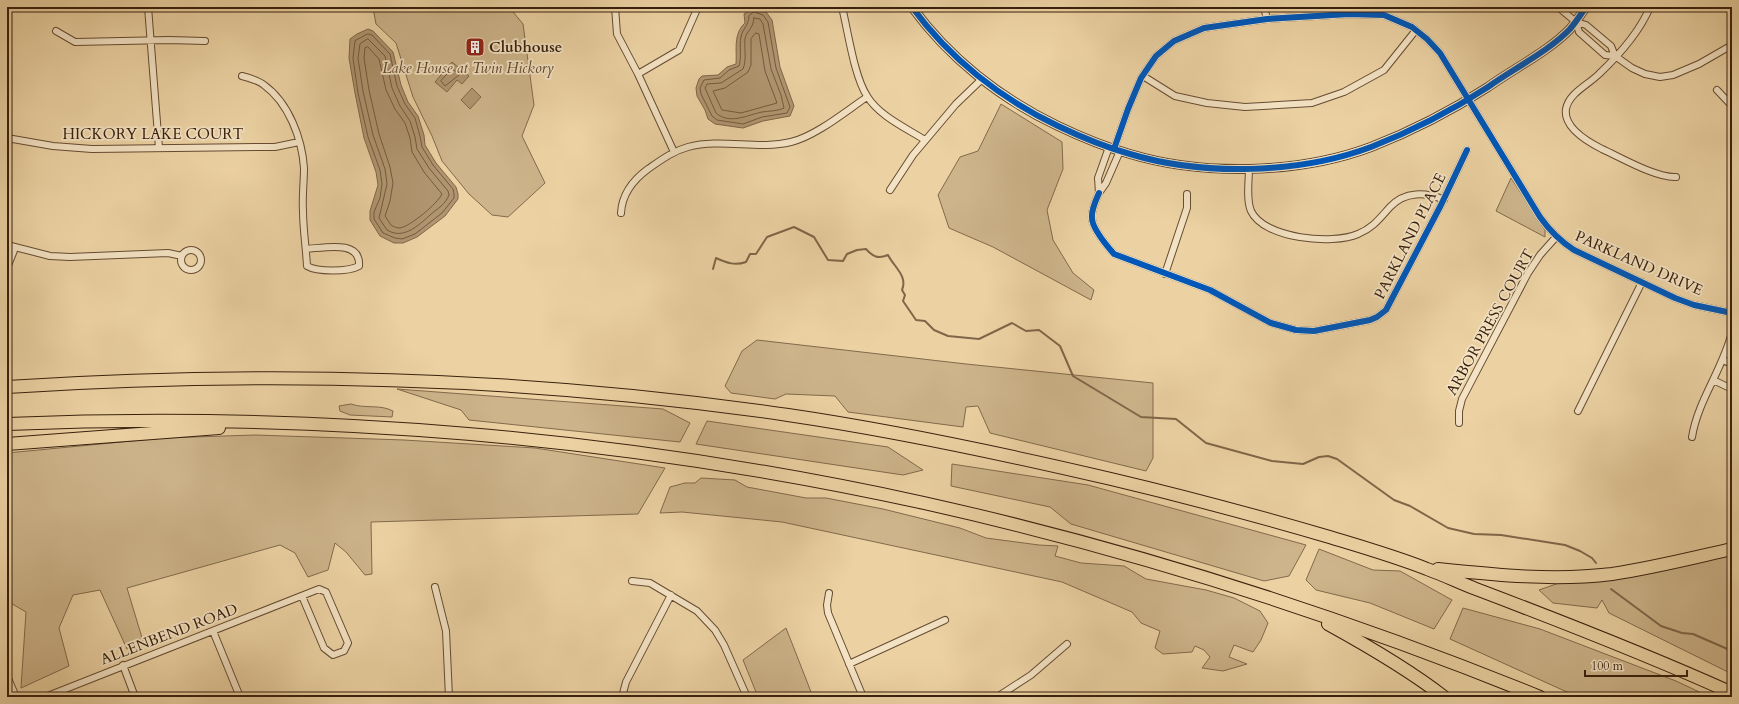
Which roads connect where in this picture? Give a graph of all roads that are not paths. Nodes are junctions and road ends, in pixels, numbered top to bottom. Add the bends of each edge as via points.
1 (148, 7) edge
2 (615, 7) edge
3 (698, 7) edge
4 (842, 7) edge
5 (912, 7) edge
6 (1264, 7) edge
7 (1558, 7) edge
8 (1586, 7) edge
9 (1650, 7) edge
10 (1266, 19) junction
11 (1576, 22) junction
12 (1416, 30) junction
13 (56, 31) dead end
14 (205, 41) dead end
15 (152, 42) junction
16 (1732, 45) edge
17 (1615, 56) junction
18 (638, 74) junction
19 (242, 76) dead end
20 (1143, 76) junction
21 (982, 79) junction
22 (1717, 90) dead end
23 (867, 97) junction
24 (1469, 99) junction
25 (1732, 106) edge
26 (7, 138) edge
27 (925, 140) junction
28 (299, 142) junction
29 (159, 148) junction
30 (1114, 149) junction
31 (1467, 150) dead end
32 (674, 152) junction
33 (1249, 168) junction
34 (1676, 177) dead end
35 (890, 190) dead end
36 (1099, 193) junction
37 (1187, 194) dead end
38 (1444, 200) junction
39 (621, 214) dead end
40 (1556, 237) junction
41 (7, 245) edge
42 (15, 248) junction
43 (306, 249) junction
44 (182, 256) dead end
45 (7, 268) edge
46 (1165, 274) junction
47 (1642, 282) junction
48 (1732, 313) edge
49 (1732, 332) edge
50 (1723, 360) junction
51 (1732, 364) edge
52 (1713, 380) junction
53 (7, 387) edge
54 (1732, 389) edge
55 (1578, 412) dead end
56 (1459, 423) dead end
57 (7, 424) edge
58 (308, 425) junction
59 (1692, 437) dead end
60 (7, 444) edge
61 (1732, 549) edge
62 (1426, 568) junction
63 (632, 581) dead end
64 (436, 587) dead end
65 (829, 593) dead end
66 (671, 595) junction
67 (302, 596) junction
68 (1298, 608) junction
69 (945, 620) dead end
70 (213, 631) junction
71 (1067, 644) dead end
72 (849, 664) junction
73 (123, 665) junction
74 (7, 676) edge
75 (1732, 693) edge
76 (16, 697) edge
77 (45, 697) edge
78 (135, 697) edge
79 (240, 697) edge
80 (449, 697) edge
81 (622, 697) edge
82 (748, 697) edge
83 (863, 697) edge
84 (997, 697) edge
85 (1444, 697) edge
86 (1540, 697) edge

1 - 15 street
2 - 18 street via 617,34
3 - 18 street via 679,50
4 - 23 street via 860,84
5 - 21 street via 929,29
6 - 10 street
7 - 11 street
8 - 11 street
9 - 17 street via 1643,23
10 - 12 street, PARKLAND DRIVE via 1349,14 1384,15
10 - 20 street, PARKLAND DRIVE via 1204,28 1189,34 1174,41 1156,56
11 - 17 street via 1586,25 1611,46
11 - 17 street via 1579,32 1584,37 1605,55
11 - 24 street via 1541,52
12 - 20 street via 1384,70 1344,92 1312,103 1246,107 1207,103 1176,96
12 - 24 street, PARKLAND DRIVE via 1440,53
13 - 15 street via 75,42
14 - 15 street
15 - 29 street
16 - 17 street via 1699,64 1666,76 1645,74
17 - 34 street via 1598,75 1573,96 1566,109 1566,118 1577,133 1590,144 1662,176
18 - 32 street
19 - 28 street via 257,81 273,93 289,116
20 - 30 street, PARKLAND DRIVE
21 - 27 street
21 - 30 street via 1019,106
22 - 25 street
23 - 27 street via 883,113
23 - 32 street via 793,142 777,145 690,146
24 - 33 street via 1432,120 1369,148 1287,166
24 - 40 street, PARKLAND DRIVE via 1540,217
26 - 29 street, HICKORY LAKE COURT via 72,148
27 - 35 street
28 - 29 street, HICKORY LAKE COURT via 275,147
28 - 43 street via 304,169
30 - 33 street via 1186,166
30 - 36 street, PARKLAND PLACE via 1106,183
30 - 36 street, PARKLAND PLACE via 1098,178
31 - 38 street, PARKLAND PLACE
32 - 39 street via 637,178 625,194 621,203
33 - 38 street via 1249,204 1255,218 1268,227 1308,238 1339,239 1358,235 1373,226 1396,202 1413,195 1432,195
36 - 46 street, PARKLAND PLACE via 1091,217 1107,246 1114,254
37 - 46 street via 1187,208
38 - 46 street, PARKLAND PLACE via 1390,304 1382,314 1370,320 1314,331 1296,330 1271,323 1210,290
40 - 47 street, PARKLAND DRIVE via 1574,250
40 - 56 street, ARBOR PRESS COURT via 1528,273 1462,399 1459,405
41 - 42 street
42 - 44 street via 50,256 70,257 168,252
42 - 45 street
43 - 43 street via 346,247 354,250 360,258 359,266 352,270 313,269 307,266
47 - 48 street, PARKLAND DRIVE via 1694,305
47 - 55 street
49 - 50 street
50 - 51 street
50 - 52 street
52 - 54 street
52 - 59 street via 1694,421
53 - 62 highway via 211,378 391,380 578,392 745,409 891,432 1030,460 1234,510
57 - 58 highway via 163,420 290,422
58 - 60 highway via 291,428 199,429
58 - 68 highway via 438,432 559,443 701,462 840,486 1047,532
61 - 62 highway via 1640,569 1560,577 1526,577
62 - 75 highway via 1627,647
63 - 66 street via 650,584
64 - 80 street via 446,631
65 - 72 street via 828,613
66 - 81 street via 626,682
66 - 82 street via 697,610 714,630 724,645
67 - 67 street, ALLENBEND ROAD via 324,648 333,655 344,651 348,643 326,592 319,589
67 - 70 street, ALLENBEND ROAD
68 - 85 highway via 1386,656
68 - 86 highway via 1412,646
69 - 72 street
70 - 73 street, ALLENBEND ROAD
70 - 79 street
71 - 84 street via 1031,675
72 - 83 street
73 - 77 street, ALLENBEND ROAD
73 - 78 street
74 - 76 street

